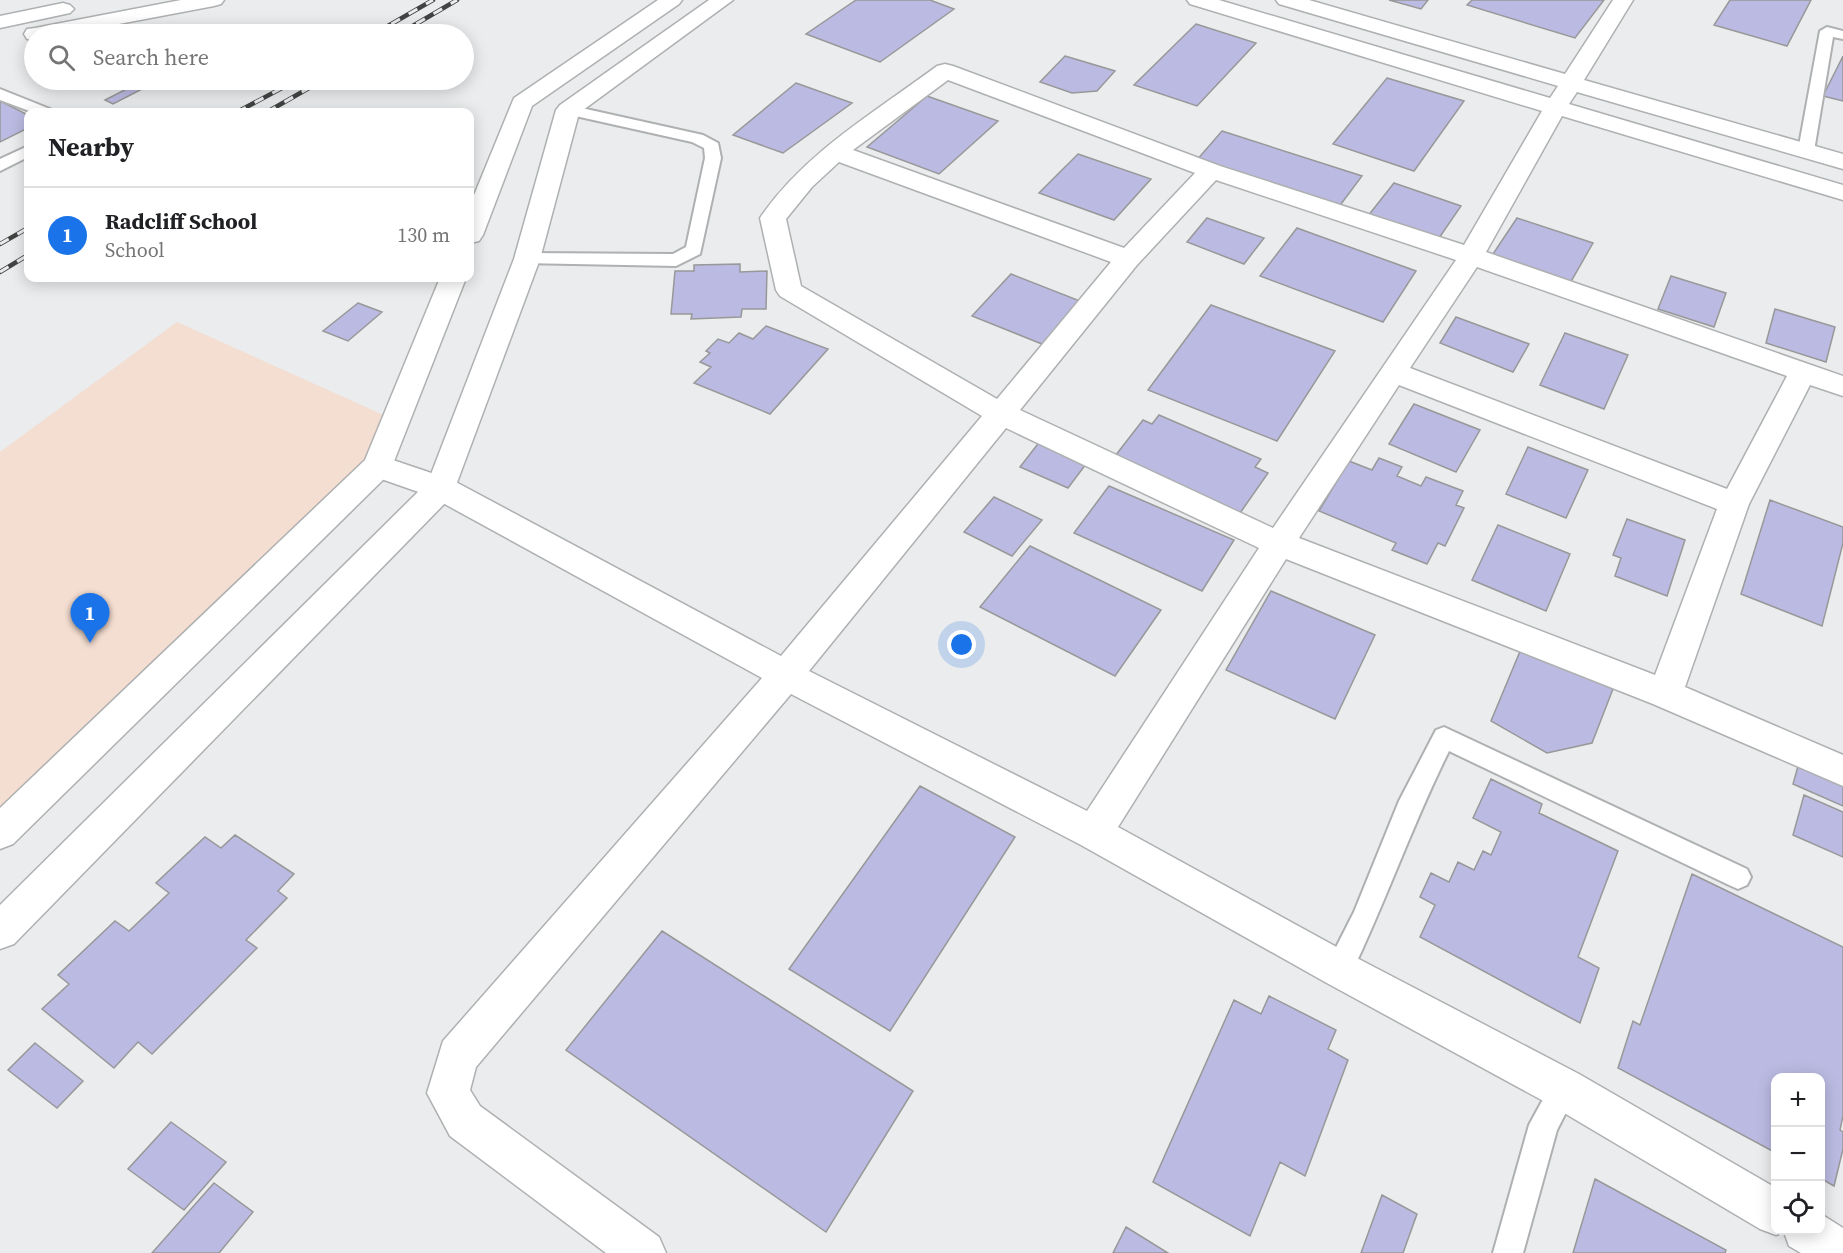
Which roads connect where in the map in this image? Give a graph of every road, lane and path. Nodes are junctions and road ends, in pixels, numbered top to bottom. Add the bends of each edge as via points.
1 (111, 0) edge
2 (214, 0) edge
3 (672, 0) edge
4 (723, 0) edge
5 (1197, 0) edge
6 (1286, 0) edge
7 (1623, 0) edge
8 (0, 22) edge
9 (91, 24) edge
10 (1843, 35) edge
11 (24, 37) edge
12 (0, 41) edge
13 (1571, 83) junction
14 (0, 94) edge
15 (1556, 107) junction
16 (34, 108) edge
17 (568, 110) junction
18 (1806, 151) junction
19 (835, 152) junction
20 (24, 153) edge
21 (1843, 162) edge
22 (0, 166) edge
23 (1211, 171) junction
24 (1843, 193) edge
25 (474, 225) edge
26 (1471, 256) junction
27 (1128, 258) junction
28 (527, 259) junction
29 (451, 282) edge
30 (1803, 372) junction
31 (1395, 373) junction
32 (1843, 386) edge
33 (1001, 414) junction
34 (378, 466) junction
35 (441, 488) junction
36 (1734, 504) junction
37 (1279, 544) junction
38 (786, 675) junction
39 (1665, 694) junction
40 (1843, 771) edge
41 (0, 832) edge
42 (1094, 833) junction
43 (1738, 877) dead end
44 (0, 931) edge
45 (1339, 969) junction
46 (1564, 1089) junction
47 (1771, 1210) edge
48 (1813, 1235) edge
49 (643, 1253) edge
50 (1508, 1253) edge
51 (1843, 1253) edge

1 - 8 street
2 - 9 street
3 - 25 street via 522,103
4 - 17 street
5 - 15 street
6 - 13 street
7 - 13 street
10 - 18 lane via 1827,31
11 - 12 street
13 - 15 street
13 - 18 street
14 - 16 lane
15 - 24 street
15 - 26 street
17 - 28 street
17 - 28 lane via 697,138 712,146 713,158 694,250 676,260
18 - 21 street
19 - 23 street via 945,71
19 - 27 street
19 - 33 street via 773,218 789,290
20 - 22 lane
23 - 26 street
23 - 27 street
26 - 30 street
26 - 31 street
27 - 33 street
28 - 35 street
29 - 34 street
30 - 32 street
30 - 36 street
31 - 36 street
31 - 37 street
33 - 37 street
33 - 38 street
34 - 35 street
34 - 41 street
35 - 38 street
35 - 44 street
36 - 39 street
37 - 39 street
37 - 42 street
38 - 42 street
38 - 49 street via 458,1056 448,1093 465,1121
39 - 40 street
42 - 45 street
43 - 45 lane via 1444,737 1411,801 1365,917
45 - 46 street
46 - 47 street
46 - 50 lane via 1544,1125
48 - 51 street

